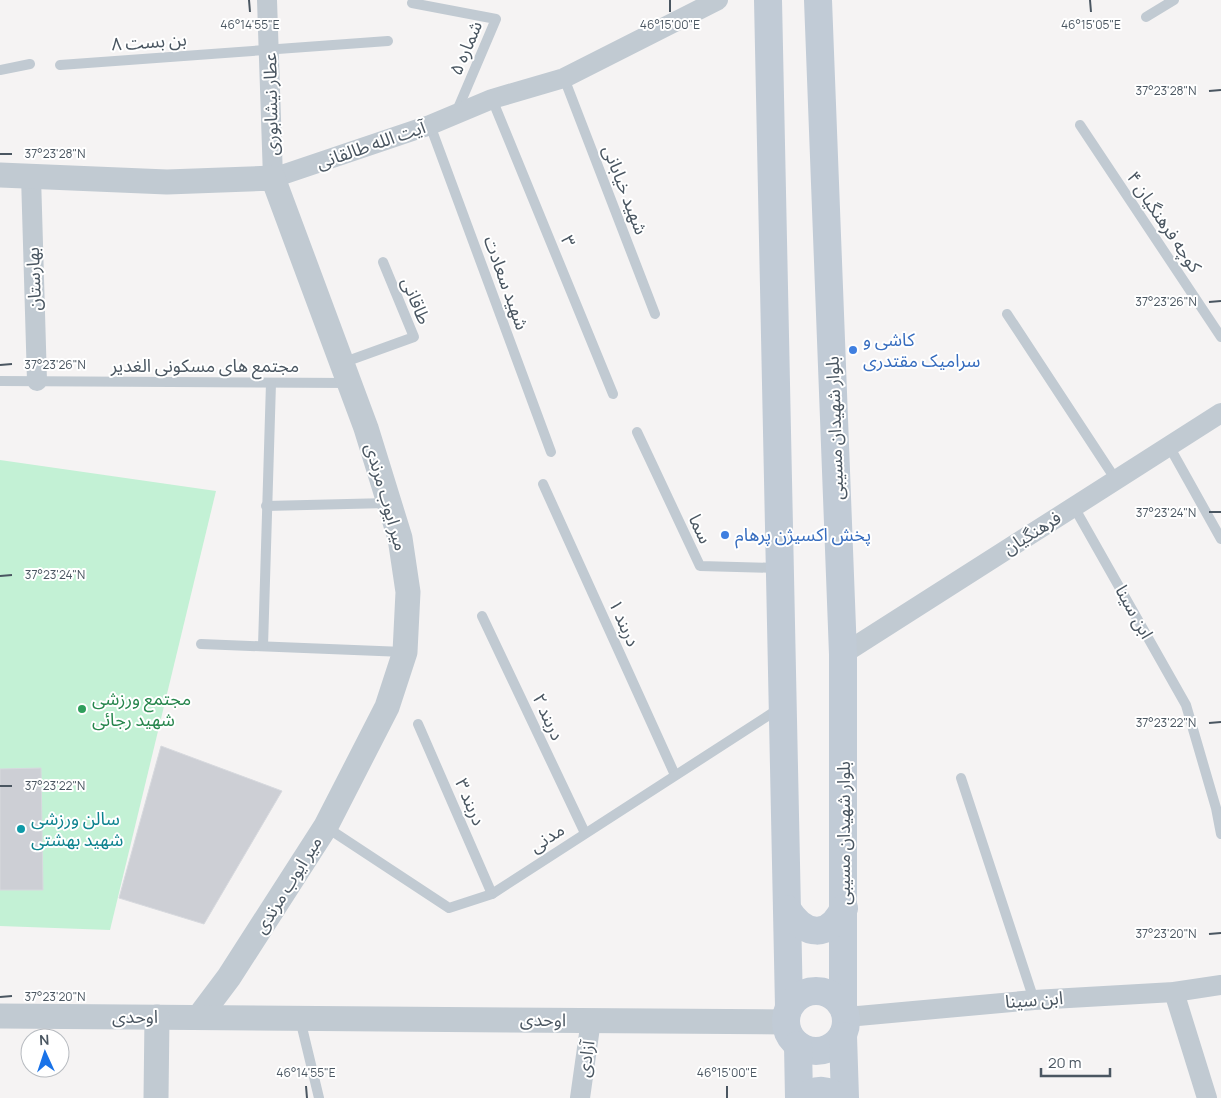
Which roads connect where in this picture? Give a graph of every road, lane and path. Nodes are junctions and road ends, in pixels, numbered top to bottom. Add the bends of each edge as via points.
1 (267, 0) edge
2 (718, 0) edge
3 (768, 0) edge
4 (818, 0) edge
5 (1174, 0) edge
6 (412, 3) dead end
7 (1146, 17) dead end
8 (388, 41) dead end
9 (270, 49) junction
10 (30, 64) dead end
11 (60, 65) dead end
12 (0, 70) edge
13 (564, 78) junction
14 (492, 99) junction
15 (456, 114) junction
16 (430, 125) junction
17 (1080, 125) dead end
18 (0, 175) edge
19 (31, 176) junction
20 (273, 178) junction
21 (383, 262) dead end
22 (655, 314) dead end
23 (1007, 314) dead end
24 (1221, 337) edge
25 (346, 373) junction
26 (0, 381) edge
27 (37, 381) junction
28 (271, 383) junction
29 (613, 394) dead end
30 (1221, 413) edge
31 (637, 432) dead end
32 (1169, 446) junction
33 (551, 452) dead end
34 (1116, 480) junction
35 (543, 484) dead end
36 (389, 503) junction
37 (266, 506) junction
38 (1074, 506) junction
39 (1221, 539) edge
40 (781, 568) junction
41 (482, 616) dead end
42 (201, 644) dead end
43 (263, 646) junction
44 (405, 652) junction
45 (843, 654) junction
46 (783, 706) junction
47 (418, 724) dead end
48 (675, 776) junction
49 (961, 778) dead end
50 (326, 826) junction
51 (585, 832) junction
52 (1221, 834) edge
53 (492, 894) junction
54 (844, 908) junction
55 (788, 909) junction
56 (1221, 985) edge
57 (1174, 992) junction
58 (1034, 1000) junction
59 (0, 1016) edge
60 (157, 1017) junction
61 (199, 1017) junction
62 (300, 1018) junction
63 (591, 1020) junction
64 (844, 1020) junction
65 (791, 1024) junction
66 (156, 1098) edge
67 (319, 1098) edge
68 (580, 1098) edge
69 (799, 1098) edge
70 (805, 1098) edge
71 (840, 1098) edge
72 (845, 1098) edge
73 (1207, 1098) edge

1 - 9 street, عطار نیشابوری
2 - 13 street, آیت الله طالقانی
3 - 40 main road
4 - 45 main road, بلوار شهیدان مسیبی
5 - 7 lane
6 - 15 lane, شماره ۵ via 496,19
8 - 9 lane, بن بست ۸
9 - 11 lane, بن بست ۸
9 - 20 street, عطار نیشابوری
10 - 12 lane
13 - 14 street, آیت الله طالقانی
13 - 22 lane, شهید خیابانی
14 - 15 street, آیت الله طالقانی
14 - 29 lane, ۳
15 - 16 street, آیت الله طالقانی
16 - 20 street, آیت الله طالقانی
16 - 33 lane, شهید سعادت
17 - 24 lane, کوچه فرهنگیان ۴
18 - 19 street, آیت الله طالقانی
19 - 20 street, آیت الله طالقانی via 167,182
19 - 27 street, بهارستان
20 - 25 street, میر ایوب مرندی
21 - 25 lane, طاقانی via 414,337
23 - 34 lane
25 - 28 lane, مجتمع های مسکونی الغدیر
25 - 36 street, میر ایوب مرندی
26 - 27 lane, مجتمع های مسکونی الغدیر
27 - 28 lane, مجتمع های مسکونی الغدیر
28 - 37 lane
30 - 32 street, فرهنگیان
31 - 40 lane, سما via 700,566
32 - 34 street, فرهنگیان
32 - 39 lane
34 - 38 street, فرهنگیان
35 - 48 lane, دربند ۱
36 - 37 lane
36 - 44 street, میر ایوب مرندی via 400,538 408,592
37 - 43 lane
38 - 45 street, فرهنگیان
38 - 52 lane, ابن سینا via 1186,706
40 - 46 main road
41 - 51 lane, دربند ۲
42 - 43 lane
43 - 44 lane
44 - 50 street, میر ایوب مرندی via 387,707
45 - 54 main road, بلوار شهیدان مسیبی
46 - 48 lane, مدنی
46 - 55 main road
47 - 53 lane, دربند ۳
48 - 51 lane, مدنی
49 - 58 lane
50 - 53 lane, مدنی via 449,908
50 - 61 street, میر ایوب مرندی via 229,978
51 - 53 lane, مدنی
54 - 55 main road via 837,922 823,930 810,930 800,924
54 - 64 main road, بلوار شهیدان مسیبی
55 - 65 main road
56 - 57 street, ابن سینا
57 - 58 street, ابن سینا
57 - 73 street
58 - 64 street, ابن سینا
59 - 60 street, اوحدی
60 - 61 street, اوحدی
60 - 66 street
61 - 62 street, اوحدی
62 - 63 street, اوحدی
62 - 67 lane
63 - 65 street, اوحدی
63 - 68 street, آزادی
64 - 65 main road via 834,1046 822,1051 809,1051
64 - 65 main road via 835,997 823,992 810,992 798,997
64 - 72 main road, بلوار شهیدان مسیبی
65 - 69 main road
70 - 71 main road via 818,1091 831,1091

